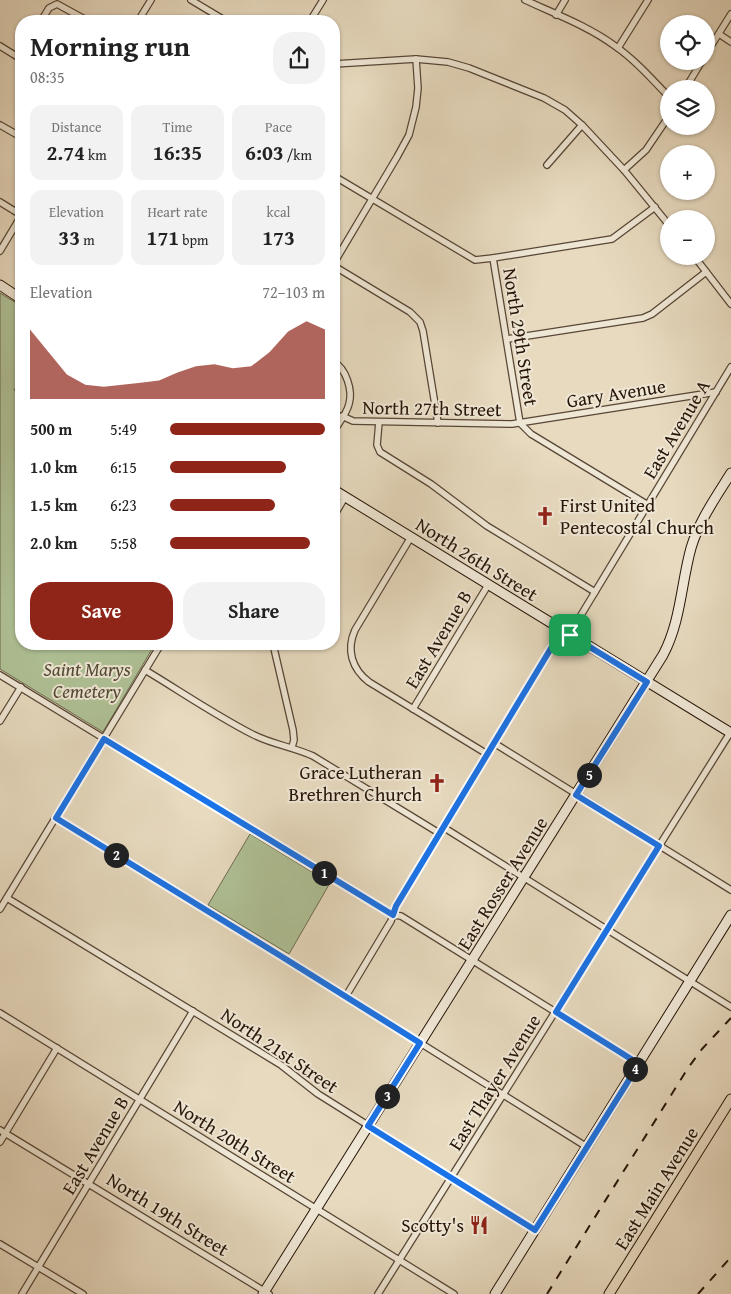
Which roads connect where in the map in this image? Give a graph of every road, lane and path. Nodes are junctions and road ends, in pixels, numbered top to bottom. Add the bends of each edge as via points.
1 (151, 0) edge
2 (191, 0) edge
3 (323, 0) edge
4 (525, 0) edge
5 (565, 0) edge
6 (648, 0) edge
7 (731, 14) edge
8 (45, 15) edge
9 (78, 15) edge
10 (142, 15) edge
11 (216, 15) edge
12 (314, 15) edge
13 (556, 15) junction
14 (719, 34) junction
15 (715, 40) edge
16 (731, 42) edge
17 (0, 46) edge
18 (618, 48) junction
19 (15, 54) edge
20 (416, 60) junction
21 (340, 64) edge
22 (660, 88) edge
23 (0, 125) edge
24 (582, 126) junction
25 (660, 129) edge
26 (15, 134) edge
27 (547, 165) dead end
28 (624, 170) junction
29 (340, 180) edge
30 (372, 199) junction
31 (0, 202) edge
32 (655, 207) junction
33 (15, 211) edge
34 (660, 213) edge
35 (15, 225) edge
36 (0, 251) edge
37 (340, 254) edge
38 (493, 258) junction
39 (701, 265) edge
40 (340, 268) edge
41 (706, 272) junction
42 (0, 286) edge
43 (15, 295) edge
44 (731, 304) edge
45 (507, 339) junction
46 (340, 367) edge
47 (731, 367) edge
48 (716, 392) junction
49 (342, 416) junction
50 (340, 420) edge
51 (379, 422) junction
52 (438, 423) junction
53 (520, 423) junction
54 (731, 473) edge
55 (340, 494) edge
56 (345, 497) junction
57 (648, 505) junction
58 (340, 506) edge
59 (410, 537) junction
60 (488, 585) junction
61 (595, 592) junction
62 (566, 632) junction
63 (157, 650) edge
64 (274, 650) edge
65 (145, 670) junction
66 (0, 675) edge
67 (647, 682) junction
68 (21, 688) junction
69 (414, 709) junction
70 (0, 721) edge
71 (731, 733) edge
72 (104, 739) junction
73 (494, 743) junction
74 (292, 748) junction
75 (487, 754) junction
76 (576, 795) junction
77 (56, 818) junction
78 (443, 827) junction
79 (440, 833) junction
80 (659, 846) junction
81 (524, 877) junction
82 (731, 890) edge
83 (7, 898) junction
84 (0, 909) edge
85 (393, 915) junction
86 (731, 915) edge
87 (607, 929) junction
88 (472, 960) junction
89 (690, 981) junction
90 (346, 996) junction
91 (731, 1006) edge
92 (193, 1011) junction
93 (556, 1012) junction
94 (0, 1013) edge
95 (420, 1043) junction
96 (57, 1048) junction
97 (639, 1064) junction
98 (503, 1094) junction
99 (140, 1099) junction
100 (731, 1099) edge
101 (368, 1126) junction
102 (3, 1132) edge
103 (0, 1142) edge
104 (587, 1146) junction
105 (451, 1178) junction
106 (90, 1183) junction
107 (316, 1209) junction
108 (535, 1230) junction
109 (0, 1244) edge
110 (400, 1260) junction
111 (39, 1267) junction
112 (266, 1293) edge
113 (22, 1294) edge
114 (83, 1294) edge
115 (378, 1294) edge
116 (454, 1294) edge
117 (495, 1294) edge
118 (609, 1294) edge

1 - 10 street
2 - 11 street
3 - 12 street
4 - 13 street
5 - 13 street
6 - 18 street
7 - 14 street
8 - 9 street via 54,5
13 - 18 street
14 - 15 street
14 - 16 street
17 - 19 street
18 - 22 street
20 - 21 street
20 - 24 street via 462,66 530,91 558,106
20 - 30 street via 417,98 412,126
23 - 26 street
24 - 27 street
24 - 28 street
25 - 28 street via 646,150
28 - 32 street
29 - 30 street, North 29th Street
30 - 37 street
30 - 38 street, North 29th Street via 470,258
31 - 33 street
32 - 34 street
32 - 38 street via 612,239
35 - 36 street
38 - 45 street, North 29th Street
39 - 41 street
40 - 52 street via 410,312 420,322
41 - 44 street
41 - 45 street via 643,318
42 - 43 street
45 - 53 street, North 29th Street
46 - 49 street via 344,371 350,397
47 - 48 street, East Avenue A
48 - 53 street, Gary Avenue
48 - 57 street, East Avenue A
49 - 50 street
49 - 51 street, North 27th Street via 353,421
51 - 52 street, North 27th Street
51 - 61 street via 378,450 482,522
52 - 53 street, North 27th Street
53 - 57 street, North 27th Street via 531,434
54 - 67 street, East Rosser Avenue via 696,534 675,627
55 - 56 street, North 26th Street
56 - 58 street
56 - 59 street, North 26th Street
57 - 61 street, East Avenue A
59 - 60 street, North 26th Street
59 - 69 street via 352,636 350,650 353,663 365,679
60 - 62 street, North 26th Street
60 - 69 street, East Avenue B
61 - 62 street, East Avenue A
62 - 67 street, North 26th Street
62 - 73 street, East Avenue A
63 - 65 street
64 - 74 street via 293,730
65 - 72 street
65 - 74 street via 251,734
66 - 68 street
67 - 71 street, North 26th Street
67 - 76 street, East Rosser Avenue
68 - 70 street
68 - 72 street
69 - 75 street
71 - 80 street, East Thayer Avenue
72 - 77 street
72 - 85 street
73 - 75 street, East Avenue A
73 - 76 street
74 - 79 street via 313,756
75 - 78 street, East Avenue A
76 - 80 street
76 - 81 street, East Rosser Avenue
77 - 83 street
77 - 90 street
78 - 79 street, East Avenue A
78 - 81 street
79 - 85 street, East Avenue A
80 - 82 street
80 - 87 street, East Thayer Avenue
81 - 87 street
81 - 88 street, East Rosser Avenue
83 - 84 street
83 - 92 street, North 21st Street
85 - 88 street via 402,916
85 - 90 street, East Avenue A
86 - 89 street
87 - 89 street
87 - 93 street, East Thayer Avenue
88 - 93 street
88 - 95 street, East Rosser Avenue
89 - 91 street
89 - 97 street
90 - 95 street
92 - 99 street, East Avenue B
92 - 101 street, North 21st Street via 281,1065 318,1094
93 - 97 street
93 - 98 street, East Thayer Avenue
94 - 96 street, North 20th Street
95 - 98 street
95 - 101 street, East Rosser Avenue
96 - 99 street, North 20th Street
96 - 102 street
97 - 104 street
98 - 104 street
98 - 105 street, East Thayer Avenue
99 - 106 street, East Avenue B
99 - 107 street, North 20th Street
100 - 118 main road, East Main Avenue
101 - 105 street, North 21st Street
101 - 107 street, East Rosser Avenue
102 - 103 street
102 - 106 street, North 19th Street
104 - 108 street
105 - 108 street, North 21st Street
105 - 110 street, East Thayer Avenue
106 - 111 street, East Avenue B
106 - 112 street, North 19th Street
107 - 110 street, North 20th Street
107 - 112 street, East Rosser Avenue
108 - 117 street
109 - 111 street
110 - 115 street, East Thayer Avenue
110 - 116 street, North 20th Street
111 - 113 street, East Avenue B
111 - 114 street

